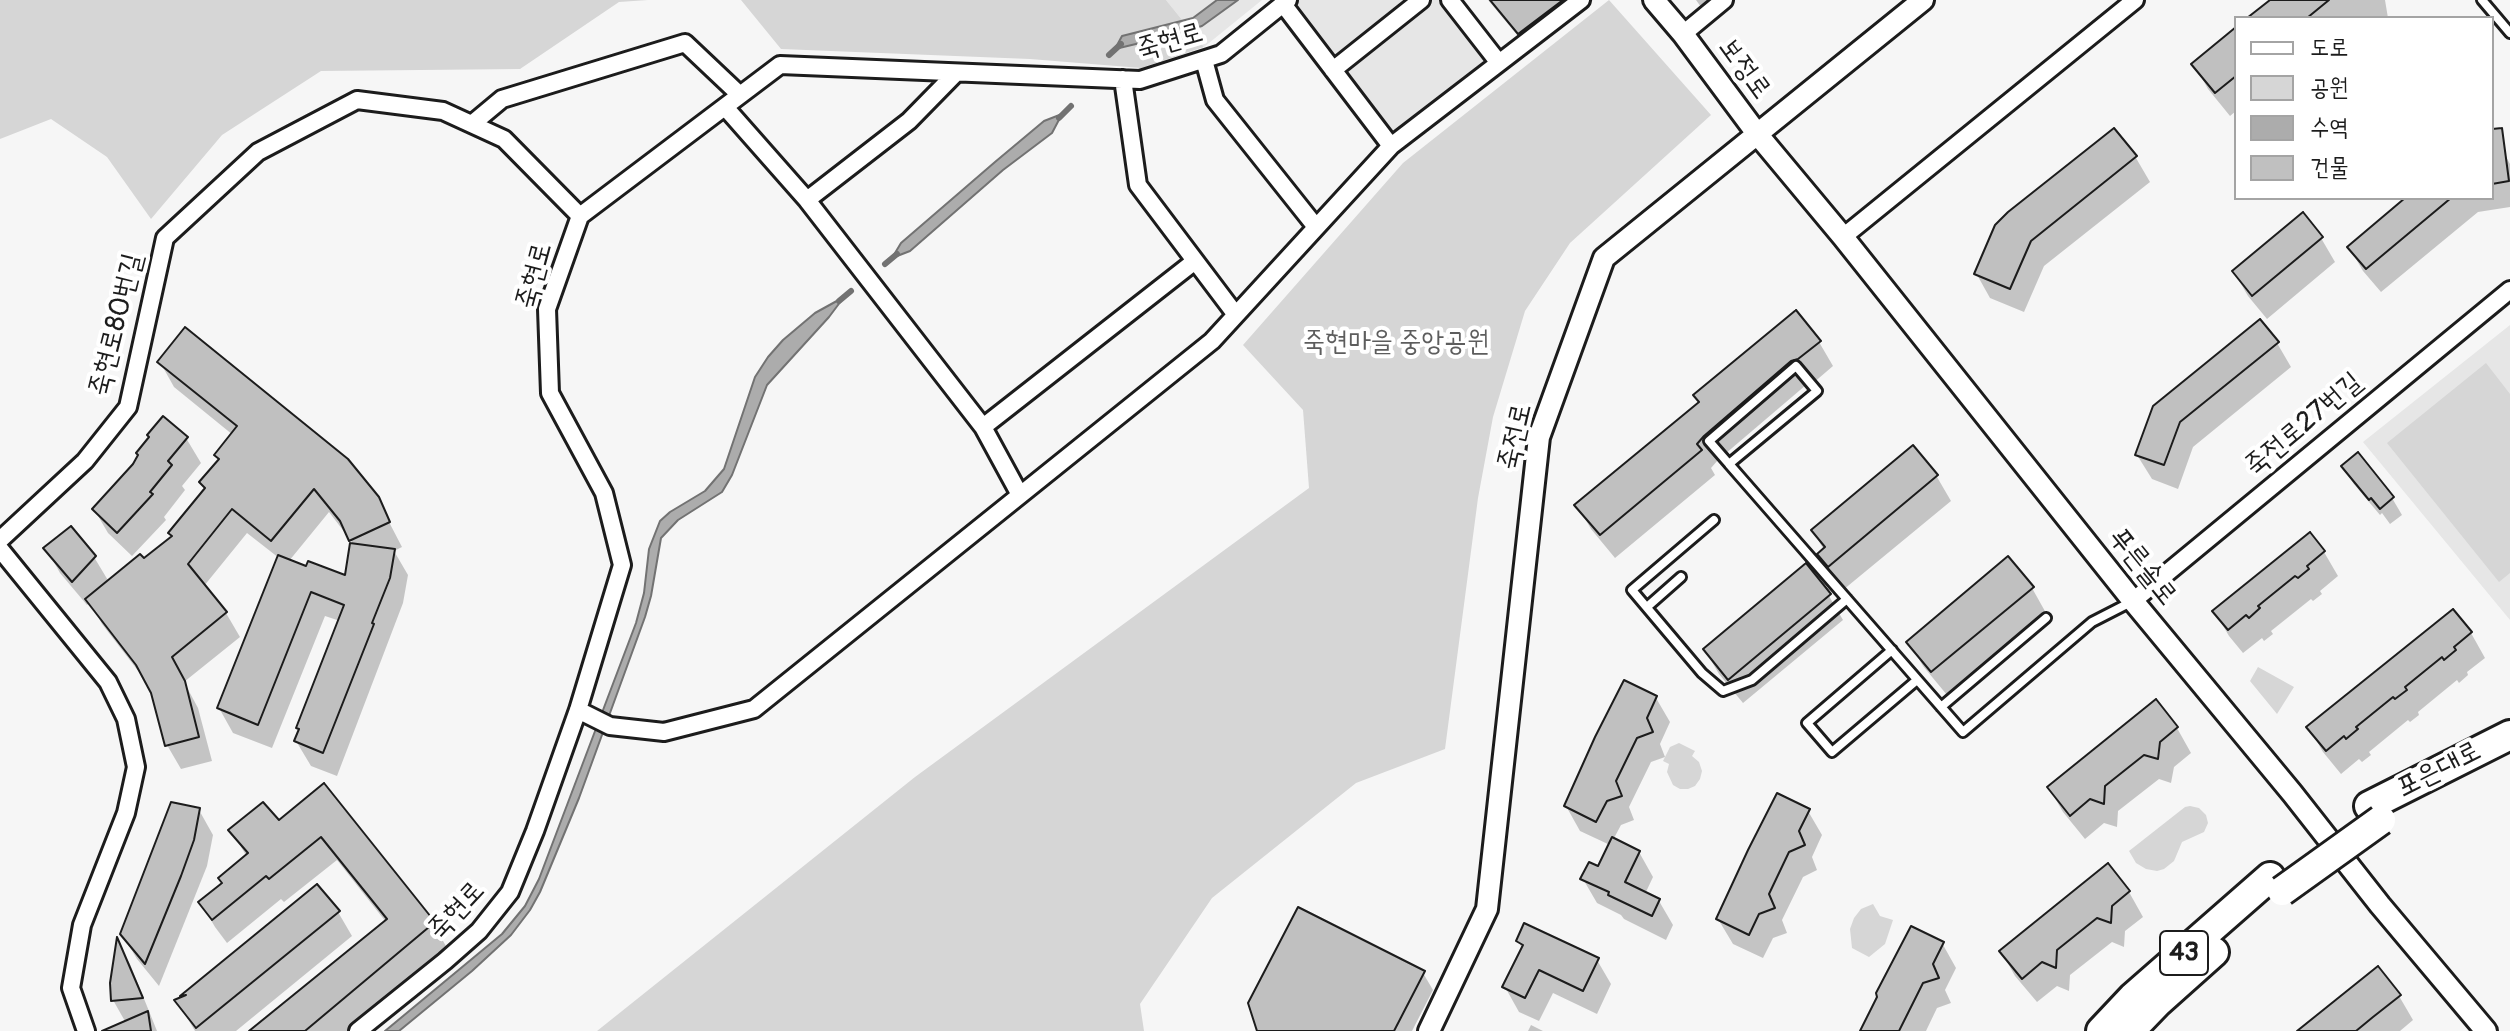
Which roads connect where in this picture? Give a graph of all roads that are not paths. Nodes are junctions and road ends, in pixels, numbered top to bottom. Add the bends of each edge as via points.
1 (1421, 0) edge
2 (1450, 0) edge
3 (1581, 0) edge
4 (1654, 0) edge
5 (1724, 0) edge
6 (1923, 0) edge
7 (2135, 0) edge
8 (2482, 0) edge
9 (1286, 2) edge
10 (2510, 33) edge
11 (1683, 34) junction
12 (1204, 60) junction
13 (1499, 63) junction
14 (1333, 70) junction
15 (956, 73) junction
16 (1123, 79) junction
17 (740, 95) junction
18 (725, 107) junction
19 (472, 124) junction
20 (1758, 135) junction
21 (1391, 146) junction
22 (807, 200) junction
23 (580, 216) junction
24 (1316, 227) junction
25 (1843, 237) junction
26 (1195, 261) junction
27 (2510, 290) edge
28 (1236, 315) junction
29 (983, 427) junction
30 (1729, 464) junction
31 (1020, 495) junction
32 (1714, 520) dead end
33 (0, 540) edge
34 (0, 549) edge
35 (1681, 577) dead end
36 (1847, 599) junction
37 (2133, 601) junction
38 (1647, 607) junction
39 (2046, 618) dead end
40 (1892, 650) junction
41 (1917, 680) junction
42 (1941, 707) junction
43 (578, 710) junction
44 (2510, 735) edge
45 (2510, 756) edge
46 (2375, 813) junction
47 (2276, 884) junction
48 (86, 1031) edge
49 (358, 1031) edge
50 (1429, 1031) edge
51 (2101, 1031) edge
52 (2130, 1031) edge
53 (2486, 1031) edge

1 - 14 street
2 - 13 street
3 - 13 street
4 - 11 street, 보정로
5 - 11 street
6 - 20 street, 죽전로
7 - 25 street
8 - 10 lane
9 - 12 street, 죽현로 via 1221,54
9 - 14 street
11 - 20 street, 보정로
12 - 16 street, 죽현로 via 1140,80
12 - 24 street via 1215,100
13 - 21 street
14 - 21 street
15 - 16 street, 죽현로
15 - 17 street, 죽현로 via 780,65
15 - 22 street via 909,121
16 - 26 street via 1138,185
17 - 18 street, 죽현로
17 - 19 street via 685,43 502,99
18 - 22 street
18 - 23 street, 죽현로
19 - 23 street, 죽현로80번길 via 504,139
19 - 33 street, 죽현로80번길 via 443,111 357,100 258,152 165,238 128,407 85,461
20 - 25 street, 푸른솔로
20 - 50 street, 죽전로 via 1604,258 1539,437 1487,909
21 - 24 street
22 - 29 street
23 - 43 street, 죽현로 via 547,309 550,393 604,493 622,565
24 - 28 street
25 - 37 street, 푸른솔로
26 - 28 street
26 - 29 street
27 - 37 street, 죽전로27번길
28 - 31 street via 1212,341
29 - 31 street
30 - 30 lane via 1817,391 1796,366 1709,441
30 - 36 lane
31 - 43 street via 754,709 664,732 602,723
32 - 38 lane via 1632,590
34 - 48 street via 108,682 126,719 136,767 126,813 82,925 71,988
35 - 38 lane
36 - 38 lane via 1752,680 1723,691
36 - 40 lane
37 - 42 lane via 2092,622 1963,732
37 - 53 street, 푸른솔로
39 - 42 lane
40 - 41 lane
40 - 41 lane via 1807,723 1832,752
41 - 42 lane
43 - 49 street, 죽현로 via 510,892 479,931
44 - 46 highway, 포은대로 / 43
45 - 46 highway, 포은대로 / 43
46 - 47 highway, 43, bridge
47 - 51 highway, 43 via 2133,997
47 - 52 highway, 43

